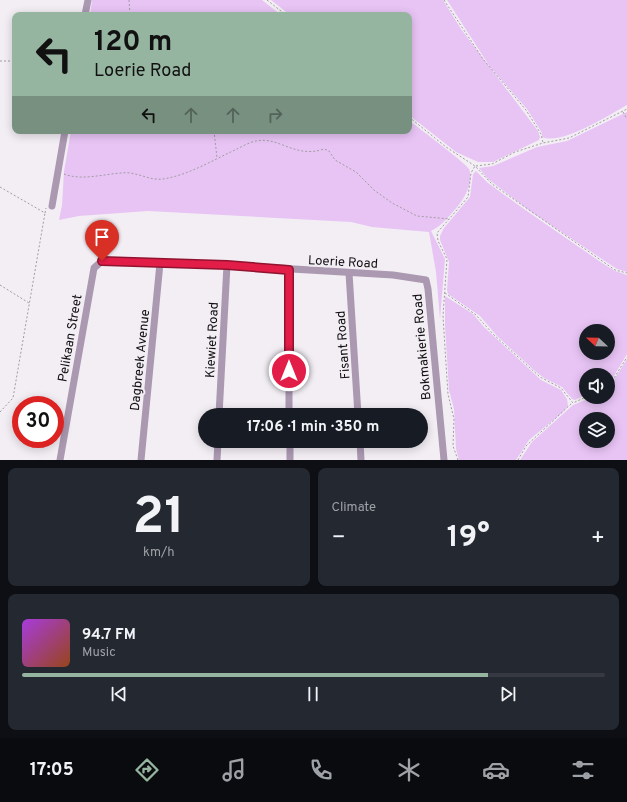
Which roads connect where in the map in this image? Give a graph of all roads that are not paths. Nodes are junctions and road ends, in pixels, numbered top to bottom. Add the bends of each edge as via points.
1 (88, 0) edge
2 (86, 12) edge
3 (64, 134) edge
4 (49, 206) road end
5 (160, 263) junction
6 (227, 265) junction
7 (94, 268) joint
8 (289, 270) junction
9 (349, 273) junction
10 (426, 280) joint
11 (219, 408) edge
12 (290, 408) edge
13 (358, 408) edge
14 (218, 448) edge
15 (290, 448) edge
16 (360, 448) edge
17 (60, 460) edge
18 (141, 460) edge
19 (217, 460) edge
20 (290, 460) edge
21 (361, 460) edge
22 (444, 460) edge

1 - 2 street
3 - 4 street
5 - 6 street, Loerie Road
5 - 7 street, Loerie Road via 102,261
5 - 18 street, Dagbreek Avenue
6 - 8 street, Loerie Road
6 - 11 street, Kiewiet Road
7 - 17 street, Pelikaan Street
8 - 9 street, Loerie Road
8 - 12 street
9 - 10 street, Loerie Road
9 - 13 street, Fisant Road
10 - 22 street, Bokmakierie Road
14 - 19 street
15 - 20 street
16 - 21 street

